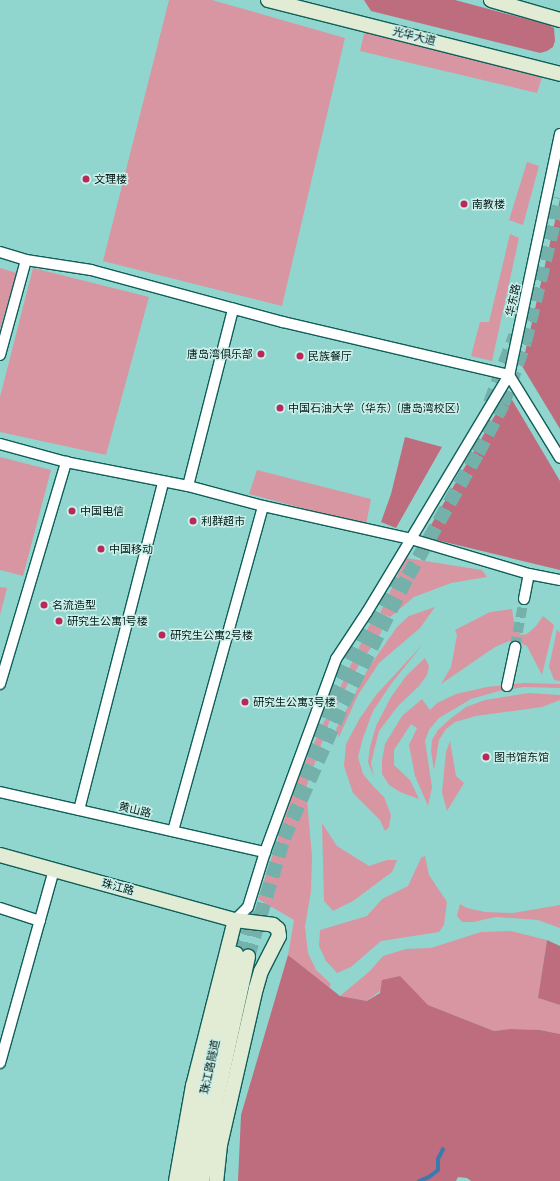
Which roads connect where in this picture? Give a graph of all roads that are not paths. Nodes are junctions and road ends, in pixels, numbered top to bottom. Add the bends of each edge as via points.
1 (268, 0) edge
2 (491, 0) edge
3 (560, 20) edge
4 (560, 74) edge
5 (560, 134) edge
6 (0, 252) edge
7 (26, 260) junction
8 (233, 309) junction
9 (0, 355) edge
10 (509, 375) junction
11 (0, 444) edge
12 (560, 458) edge
13 (66, 462) junction
14 (163, 482) junction
15 (188, 486) junction
16 (264, 506) junction
17 (411, 539) junction
18 (529, 574) junction
19 (560, 580) edge
20 (524, 598) tunnel mouth
21 (515, 647) tunnel mouth
22 (0, 684) edge
23 (507, 686) dead end
24 (0, 792) edge
25 (79, 810) junction
26 (173, 831) junction
27 (265, 852) junction
28 (0, 855) edge
29 (54, 870) junction
30 (0, 908) edge
31 (235, 920) junction
32 (40, 921) junction
33 (0, 1063) edge
34 (176, 1181) edge
35 (189, 1181) edge
36 (202, 1181) edge
37 (216, 1181) edge

1 - 4 street, 光华大道
2 - 3 street
5 - 10 street, 华东路
6 - 7 street
7 - 8 street via 91,270
7 - 9 street
8 - 10 street
8 - 15 street
10 - 12 street
10 - 17 street, 华东路
11 - 13 street
13 - 14 street
13 - 22 street
14 - 15 street
14 - 25 street
15 - 16 street
16 - 17 street
16 - 26 street
17 - 18 street
17 - 27 street, 华东路 via 336,659
18 - 19 street
18 - 20 street
21 - 23 street
24 - 25 street, 黄山路
25 - 26 street, 黄山路
26 - 27 street, 黄山路
27 - 31 street, 华东路 via 248,906
28 - 29 street, 珠江路
29 - 31 street, 珠江路
29 - 32 street
30 - 32 street
31 - 34 street via 193,1086
31 - 37 street, 珠江路 via 273,925 278,929 279,936 261,971 256,988 220,1145
32 - 33 street
35 - 36 street, 珠江路隧道 via 202,1105 242,955

